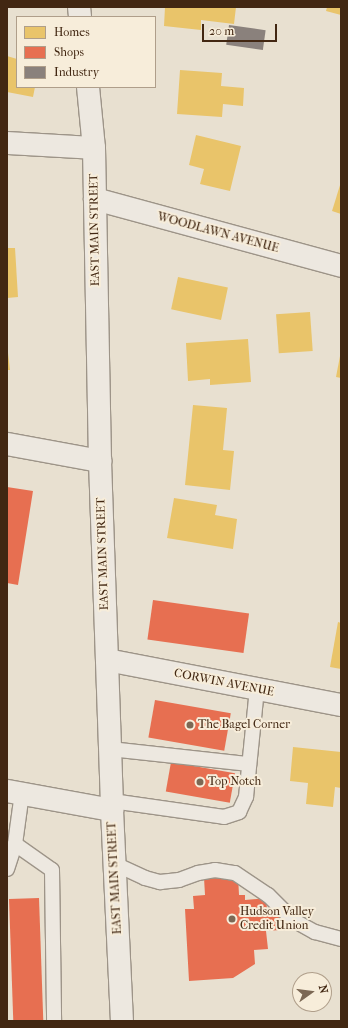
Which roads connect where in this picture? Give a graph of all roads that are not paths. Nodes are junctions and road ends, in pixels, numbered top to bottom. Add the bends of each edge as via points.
1 (88, 88) edge
2 (7, 143) edge
3 (94, 148) junction
4 (95, 199) junction
5 (341, 266) edge
6 (7, 444) edge
7 (100, 461) junction
8 (107, 660) junction
9 (257, 689) junction
10 (341, 705) edge
11 (110, 749) junction
12 (249, 764) junction
13 (15, 792) edge
14 (112, 806) junction
15 (14, 844) junction
16 (115, 864) junction
17 (7, 869) edge
18 (341, 939) edge
19 (54, 1021) edge
20 (122, 1021) edge

1 - 3 main road, EAST MAIN STREET
2 - 3 main road
3 - 4 main road, EAST MAIN STREET
4 - 5 main road, WOODLAWN AVENUE
4 - 7 main road, EAST MAIN STREET
6 - 7 main road
7 - 8 main road, EAST MAIN STREET
8 - 9 main road, CORWIN AVENUE
8 - 11 main road, EAST MAIN STREET
9 - 10 main road, CORWIN AVENUE
9 - 12 lane
11 - 12 lane
11 - 14 main road, EAST MAIN STREET
12 - 14 lane via 246,797 239,812 224,817
13 - 14 main road
13 - 15 lane
14 - 16 main road, EAST MAIN STREET
15 - 17 lane
15 - 19 lane via 52,870
16 - 18 lane via 160,882 179,880 215,870 235,873 268,895 294,920 315,932
16 - 20 main road, EAST MAIN STREET

